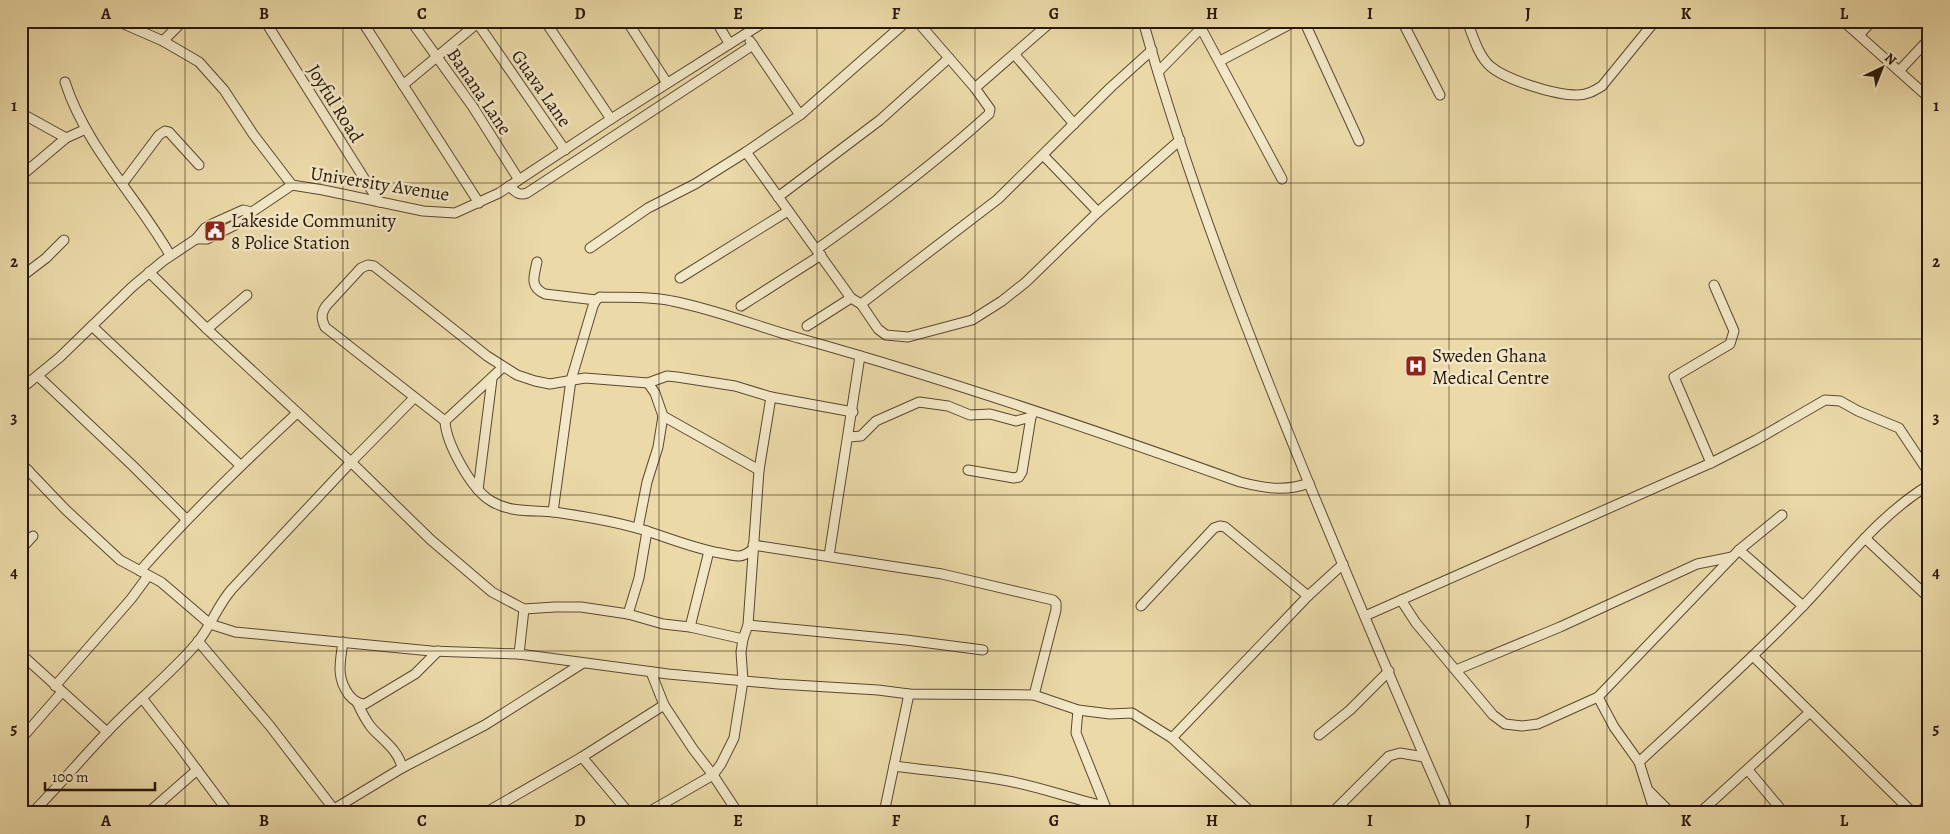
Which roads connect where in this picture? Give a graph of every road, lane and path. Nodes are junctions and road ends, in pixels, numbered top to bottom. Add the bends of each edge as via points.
1 (117, 21) edge
2 (183, 21) edge
3 (265, 21) edge
4 (362, 21) edge
5 (411, 21) edge
6 (545, 21) edge
7 (627, 21) edge
8 (716, 21) edge
9 (766, 21) edge
10 (907, 21) edge
11 (917, 21) edge
12 (1052, 21) edge
13 (1143, 21) edge
14 (1296, 21) edge
15 (1304, 21) edge
16 (1402, 21) edge
17 (1466, 21) edge
18 (1655, 21) edge
19 (1844, 21) edge
20 (1872, 21) edge
21 (478, 22) edge
22 (1205, 24) edge
23 (745, 34) junction
24 (1859, 35) junction
25 (1929, 39) edge
26 (163, 41) junction
27 (729, 43) junction
28 (753, 45) junction
29 (1152, 50) junction
30 (1014, 55) junction
31 (437, 56) junction
32 (949, 58) junction
33 (1220, 61) junction
34 (1899, 71) junction
35 (1158, 72) junction
36 (64, 82) dead end
37 (668, 83) junction
38 (403, 85) junction
39 (975, 88) junction
40 (1440, 95) dead end
41 (1929, 98) edge
42 (21, 113) edge
43 (800, 115) junction
44 (610, 119) junction
45 (1074, 124) junction
46 (86, 129) junction
47 (66, 138) junction
48 (1180, 140) junction
49 (1359, 141) dead end
50 (565, 150) junction
51 (746, 152) junction
52 (1043, 155) junction
53 (199, 166) dead end
54 (21, 176) edge
55 (1282, 179) dead end
56 (519, 180) junction
57 (123, 183) junction
58 (292, 185) junction
59 (509, 186) junction
60 (778, 197) junction
61 (379, 202) junction
62 (479, 203) junction
63 (788, 211) junction
64 (1098, 212) junction
65 (64, 240) dead end
66 (590, 248) dead end
67 (819, 252) junction
68 (170, 255) junction
69 (537, 262) dead end
70 (149, 272) junction
71 (21, 277) edge
72 (680, 278) dead end
73 (1714, 285) dead end
74 (247, 295) dead end
75 (851, 298) junction
76 (596, 300) junction
77 (861, 304) junction
78 (741, 306) dead end
79 (92, 326) junction
80 (807, 326) dead end
81 (207, 329) junction
82 (860, 356) junction
83 (504, 367) junction
84 (38, 376) junction
85 (492, 379) junction
86 (570, 380) junction
87 (648, 383) junction
88 (21, 389) edge
89 (771, 397) junction
90 (414, 398) junction
91 (852, 412) junction
92 (297, 413) junction
93 (1033, 413) junction
94 (663, 416) junction
95 (445, 421) junction
96 (849, 437) junction
97 (351, 462) junction
98 (21, 463) edge
99 (1711, 463) junction
100 (240, 465) junction
101 (759, 470) junction
102 (968, 470) dead end
103 (29, 471) junction
104 (1929, 473) edge
105 (21, 480) edge
106 (1309, 483) junction
107 (1929, 485) edge
108 (478, 490) junction
109 (553, 512) junction
110 (1782, 515) dead end
111 (186, 519) junction
112 (643, 530) junction
113 (33, 536) dead end
114 (1865, 538) junction
115 (753, 548) junction
116 (21, 549) edge
117 (709, 551) junction
118 (1736, 553) junction
119 (830, 556) junction
120 (1342, 564) junction
121 (140, 571) junction
122 (148, 576) junction
123 (1308, 596) junction
124 (1929, 598) edge
125 (1401, 600) junction
126 (1141, 606) dead end
127 (1803, 606) junction
128 (524, 609) junction
129 (628, 614) junction
130 (1365, 616) junction
131 (210, 624) junction
132 (748, 625) junction
133 (690, 628) junction
134 (743, 638) junction
135 (198, 641) junction
136 (343, 642) junction
137 (983, 650) dead end
138 (438, 651) junction
139 (21, 654) edge
140 (519, 654) junction
141 (1754, 657) junction
142 (583, 663) junction
143 (1456, 670) junction
144 (1389, 671) junction
145 (651, 672) junction
146 (743, 681) junction
147 (58, 689) junction
148 (909, 694) junction
149 (1034, 695) junction
150 (1598, 697) junction
151 (142, 698) junction
152 (357, 702) junction
153 (664, 704) junction
154 (1078, 710) junction
155 (1810, 712) junction
156 (107, 732) junction
157 (1319, 736) dead end
158 (21, 738) edge
159 (1172, 738) junction
160 (1424, 757) junction
161 (582, 758) junction
162 (1639, 762) junction
163 (894, 766) junction
164 (402, 768) junction
165 (197, 770) junction
166 (1748, 770) junction
167 (713, 775) junction
168 (1647, 789) junction
169 (1929, 803) edge
170 (1106, 809) edge
171 (336, 811) edge
172 (32, 813) edge
173 (148, 813) edge
174 (229, 813) edge
175 (485, 813) edge
176 (629, 813) edge
177 (647, 813) edge
178 (738, 813) edge
179 (884, 813) edge
180 (1252, 813) edge
181 (1332, 813) edge
182 (1449, 813) edge
183 (1655, 813) edge
184 (1676, 813) edge
185 (1698, 813) edge
186 (1784, 813) edge
187 (1913, 813) edge
188 (1919, 813) edge

1 - 26 street
2 - 26 street
3 - 61 street, Joyful Road
4 - 38 street
5 - 31 street, Banana Lane
6 - 44 street
7 - 37 street
8 - 27 street
9 - 23 street, University Avenue
10 - 43 street
11 - 32 street
12 - 30 street
13 - 29 street
14 - 33 street
15 - 49 street
16 - 40 street
17 - 18 street via 1480,52 1499,72 1538,88 1578,95 1591,93 1602,86
19 - 24 street
20 - 24 street
21 - 31 street
21 - 50 street, Guava Lane
22 - 33 street
22 - 35 street
23 - 27 street, University Avenue
23 - 28 street
24 - 34 street
25 - 34 street
26 - 58 street via 183,51 211,73
27 - 37 street, University Avenue
28 - 43 street
28 - 59 street via 528,193 517,194
29 - 35 street
29 - 45 street
30 - 39 street
30 - 45 street
31 - 38 street
31 - 56 street, Banana Lane
32 - 39 street
32 - 60 street via 880,120
33 - 55 street
34 - 41 street
35 - 48 street
36 - 46 street
37 - 44 street, University Avenue
38 - 62 street
39 - 67 street via 990,109 989,114 939,158
42 - 47 street
43 - 51 street
44 - 50 street, University Avenue
45 - 52 street
46 - 47 street
46 - 57 street
47 - 54 street
48 - 64 street
48 - 106 street via 1206,222
50 - 56 street, University Avenue
51 - 60 street
51 - 66 street via 648,208
52 - 64 street
52 - 77 street via 998,199
53 - 57 street via 165,131
56 - 59 street, University Avenue
57 - 68 street
58 - 61 street, University Avenue
58 - 68 street, University Avenue via 252,212 243,210 205,228 196,239
59 - 62 street, University Avenue
60 - 63 street
61 - 62 street, University Avenue via 448,213
63 - 67 street
63 - 72 street
64 - 77 street via 1026,282 972,320 908,337 886,335
65 - 71 street
67 - 75 street
67 - 78 street
68 - 70 street, University Avenue
69 - 76 street via 532,282 538,291
70 - 79 street, University Avenue
70 - 81 street
73 - 99 street via 1734,331 1730,344 1674,377
74 - 81 street
75 - 77 street
75 - 80 street
76 - 82 street via 600,297 670,300 713,310
76 - 86 street
79 - 84 street, University Avenue
79 - 100 street
81 - 92 street
82 - 91 street
82 - 93 street
83 - 85 street
83 - 86 street via 534,381 550,384
83 - 90 street via 374,266 368,265 361,268 326,306 322,320 325,327
84 - 88 street, University Avenue
84 - 111 street
85 - 95 street
85 - 108 street
86 - 87 street via 585,378
86 - 109 street
87 - 89 street via 667,376 677,377 735,386
87 - 94 street
89 - 91 street
89 - 101 street
90 - 95 street
90 - 97 street
91 - 96 street
92 - 97 street
92 - 100 street
93 - 96 street via 1016,421 990,414 970,415 948,406 919,402 876,421 861,436
93 - 102 street via 1019,477
93 - 106 street via 1263,488 1286,489
94 - 101 street
94 - 112 street via 647,482
95 - 108 street via 450,441
96 - 119 street
97 - 128 street via 466,570 492,592
97 - 131 street via 228,594
98 - 103 street
99 - 104 street via 1825,400 1840,400 1899,428
99 - 125 street
100 - 111 street
101 - 115 street
103 - 105 street
103 - 121 street via 101,544
106 - 120 street
107 - 114 street via 1914,494
108 - 109 street via 502,506
109 - 112 street
110 - 118 street
111 - 121 street
112 - 117 street
112 - 129 street via 635,594
113 - 116 street
114 - 124 street
114 - 127 street
115 - 117 street via 748,554 738,556
115 - 119 street
115 - 132 street
117 - 133 street
118 - 127 street
118 - 143 street via 1697,564
118 - 150 street
119 - 149 street via 942,574 1053,600 1056,610
120 - 123 street
120 - 130 street
121 - 122 street
122 - 131 street via 161,582
122 - 147 street
123 - 126 street via 1226,527 1220,526 1214,528
123 - 159 street
125 - 130 street
125 - 143 street
127 - 141 street
128 - 129 street via 581,607
128 - 140 street
129 - 133 street
130 - 144 street
131 - 135 street
131 - 136 street via 236,632
132 - 134 street
132 - 137 street
133 - 134 street
134 - 146 street
135 - 151 street
135 - 171 street
136 - 138 street
136 - 152 street via 341,682
138 - 140 street
138 - 152 street via 415,674 365,704
139 - 147 street
140 - 142 street
141 - 155 street
141 - 162 street
142 - 145 street
142 - 164 street via 485,725
143 - 150 street via 1493,715 1505,724 1538,724
144 - 157 street
144 - 160 street
145 - 146 street
145 - 153 street
146 - 148 street
146 - 167 street via 734,738
147 - 156 street
147 - 158 street
148 - 149 street
148 - 163 street
149 - 154 street
150 - 162 street
151 - 156 street
151 - 165 street
152 - 164 street via 363,716 401,761
153 - 161 street
153 - 167 street
154 - 159 street via 1132,713
154 - 170 street via 1076,733
155 - 166 street
155 - 187 street
156 - 172 street
159 - 180 street
160 - 181 street via 1400,753 1389,756
160 - 182 street
161 - 175 street
161 - 176 street
162 - 168 street
163 - 170 street via 1008,781
163 - 179 street
164 - 171 street
165 - 173 street
165 - 174 street
166 - 185 street
166 - 186 street
167 - 177 street
167 - 178 street
168 - 183 street
168 - 184 street via 1668,810
169 - 188 street

